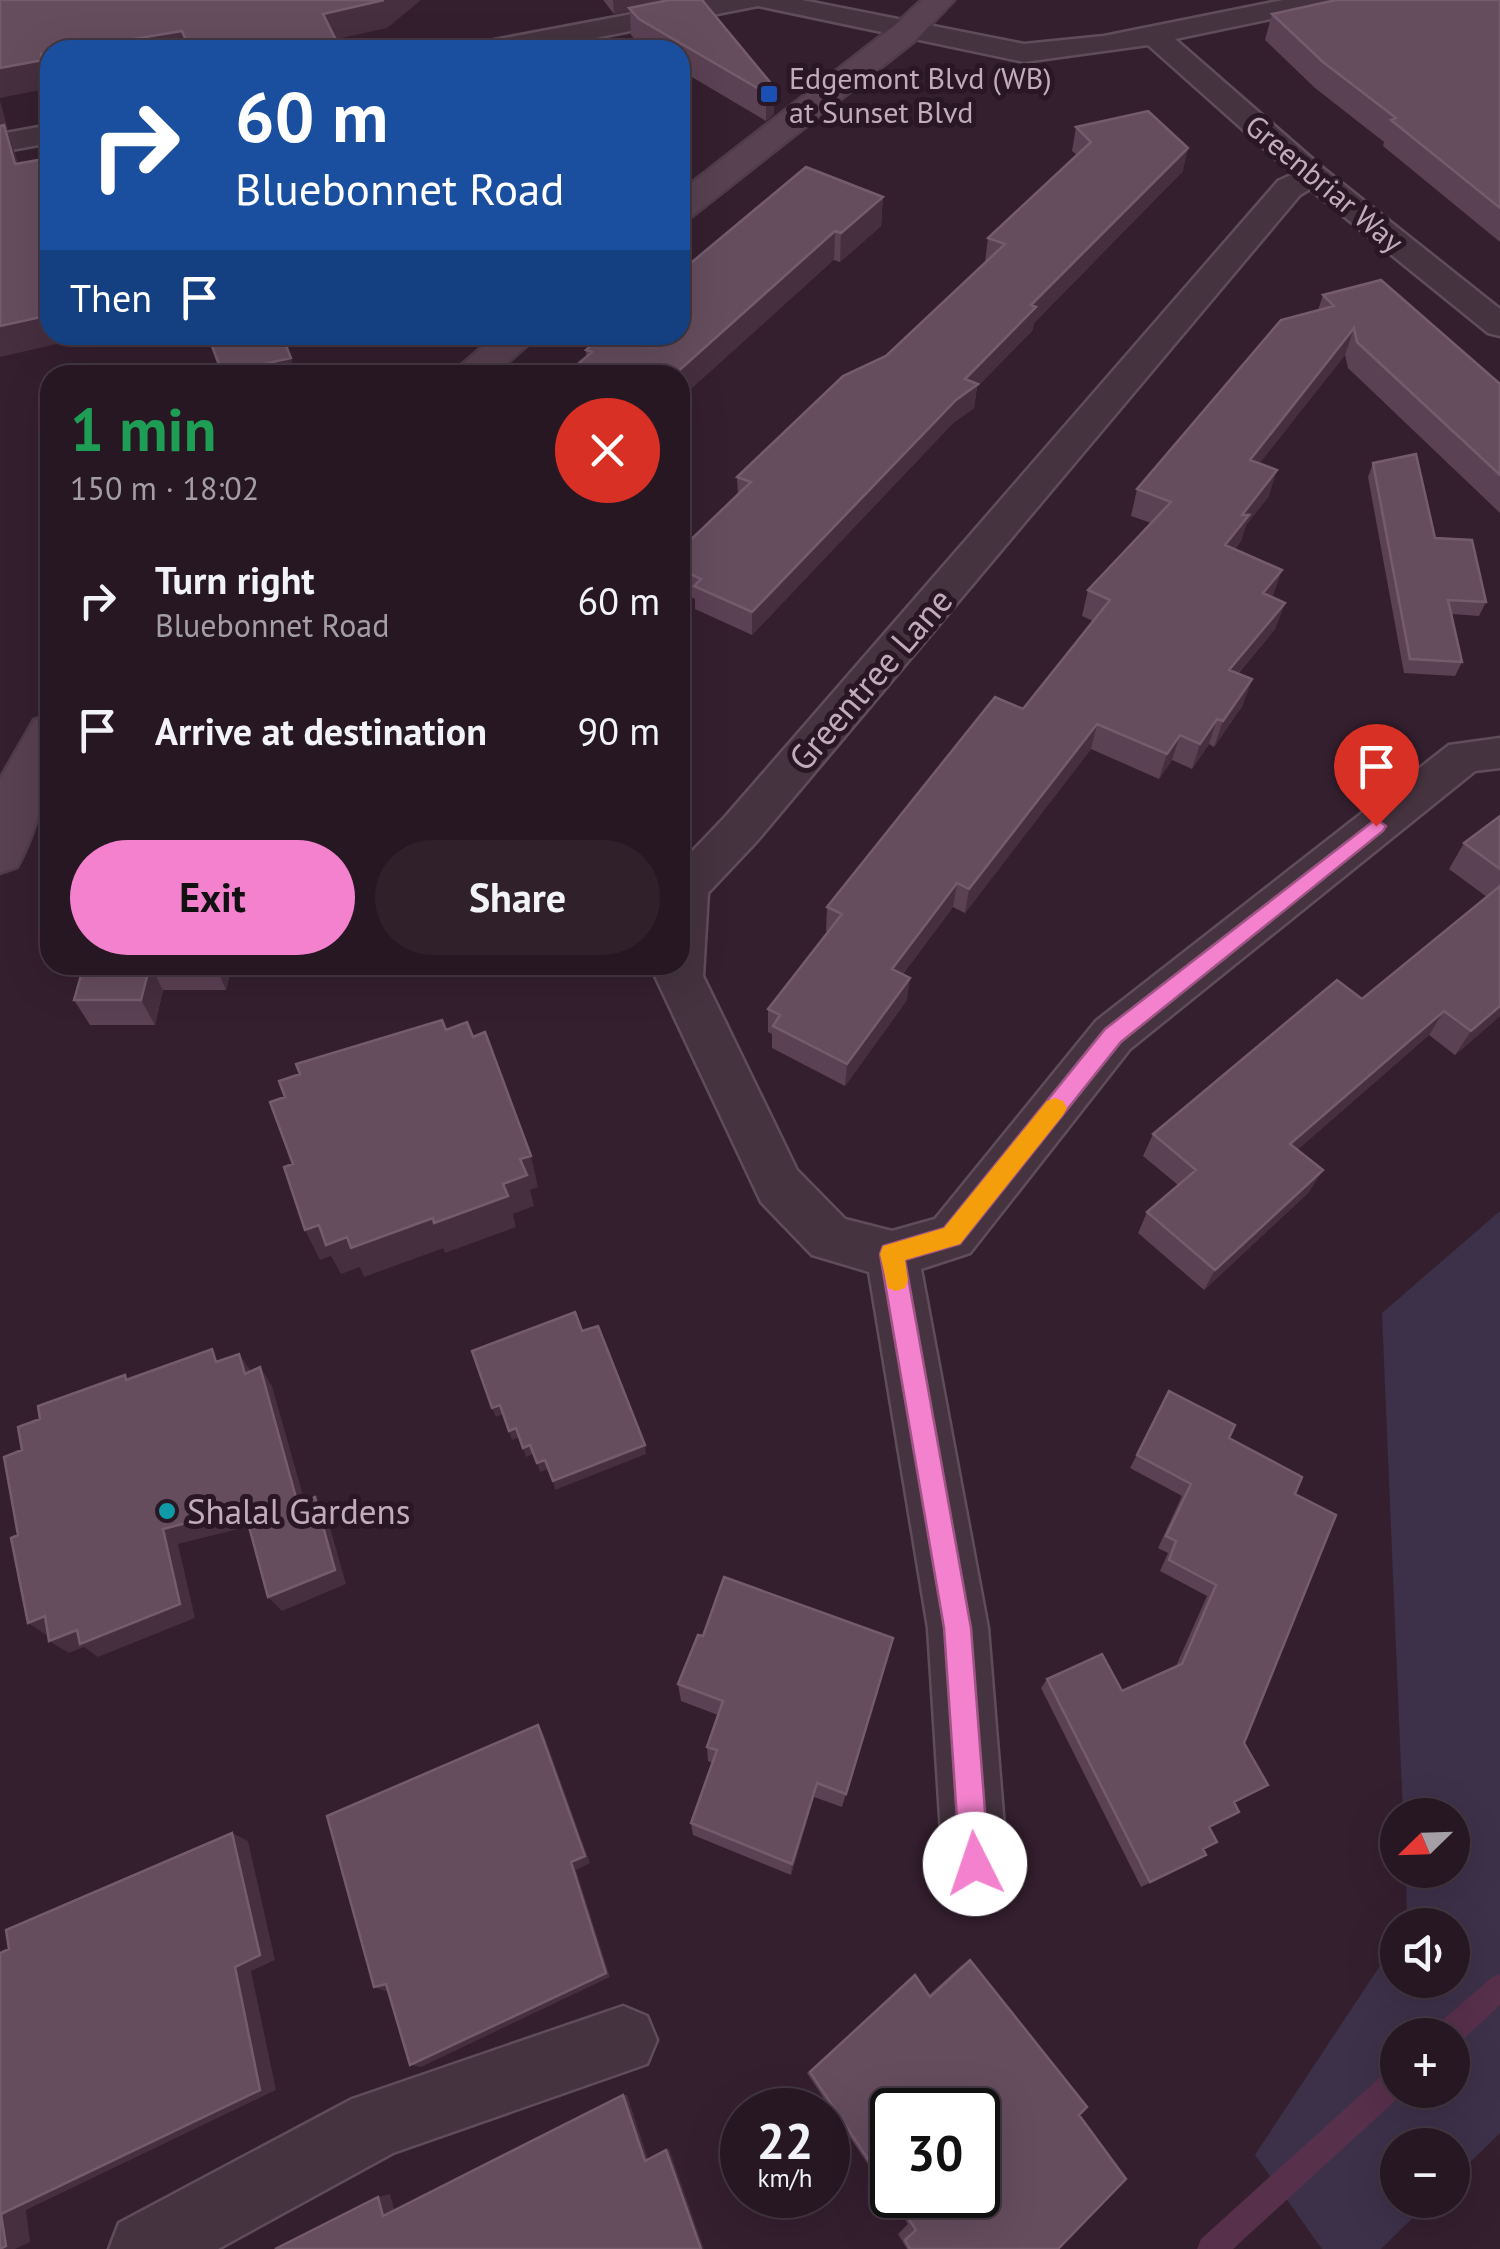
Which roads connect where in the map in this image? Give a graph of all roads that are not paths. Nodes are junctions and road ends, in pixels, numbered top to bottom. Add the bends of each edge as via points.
1 (750, 0) edge
2 (766, 0) edge
3 (938, 0) edge
4 (1324, 0) edge
5 (906, 32) junction
6 (1154, 36) junction
7 (541, 40) edge
8 (40, 136) edge
9 (0, 143) edge
10 (1313, 176) junction
11 (690, 201) edge
12 (1500, 326) edge
13 (507, 345) edge
14 (482, 365) edge
15 (40, 749) edge
16 (1500, 753) edge
17 (0, 854) edge
18 (690, 884) edge
19 (679, 975) edge
20 (892, 1254) junction
21 (975, 1864) dead end
22 (623, 2040) dead end
23 (146, 2249) edge

1 - 7 street
2 - 5 street
3 - 5 street
4 - 6 street
5 - 6 street via 1024,53
5 - 11 street
6 - 10 street, Greenbriar Way
8 - 9 street
10 - 12 street, Greenbriar Way
10 - 18 street, Greentree Lane via 1289,188
13 - 14 street
15 - 17 street
16 - 20 street via 1464,756 1113,1036 952,1237
19 - 20 street, Greentree Lane via 779,1186 830,1239
20 - 21 street via 958,1628
22 - 23 street via 378,2124

